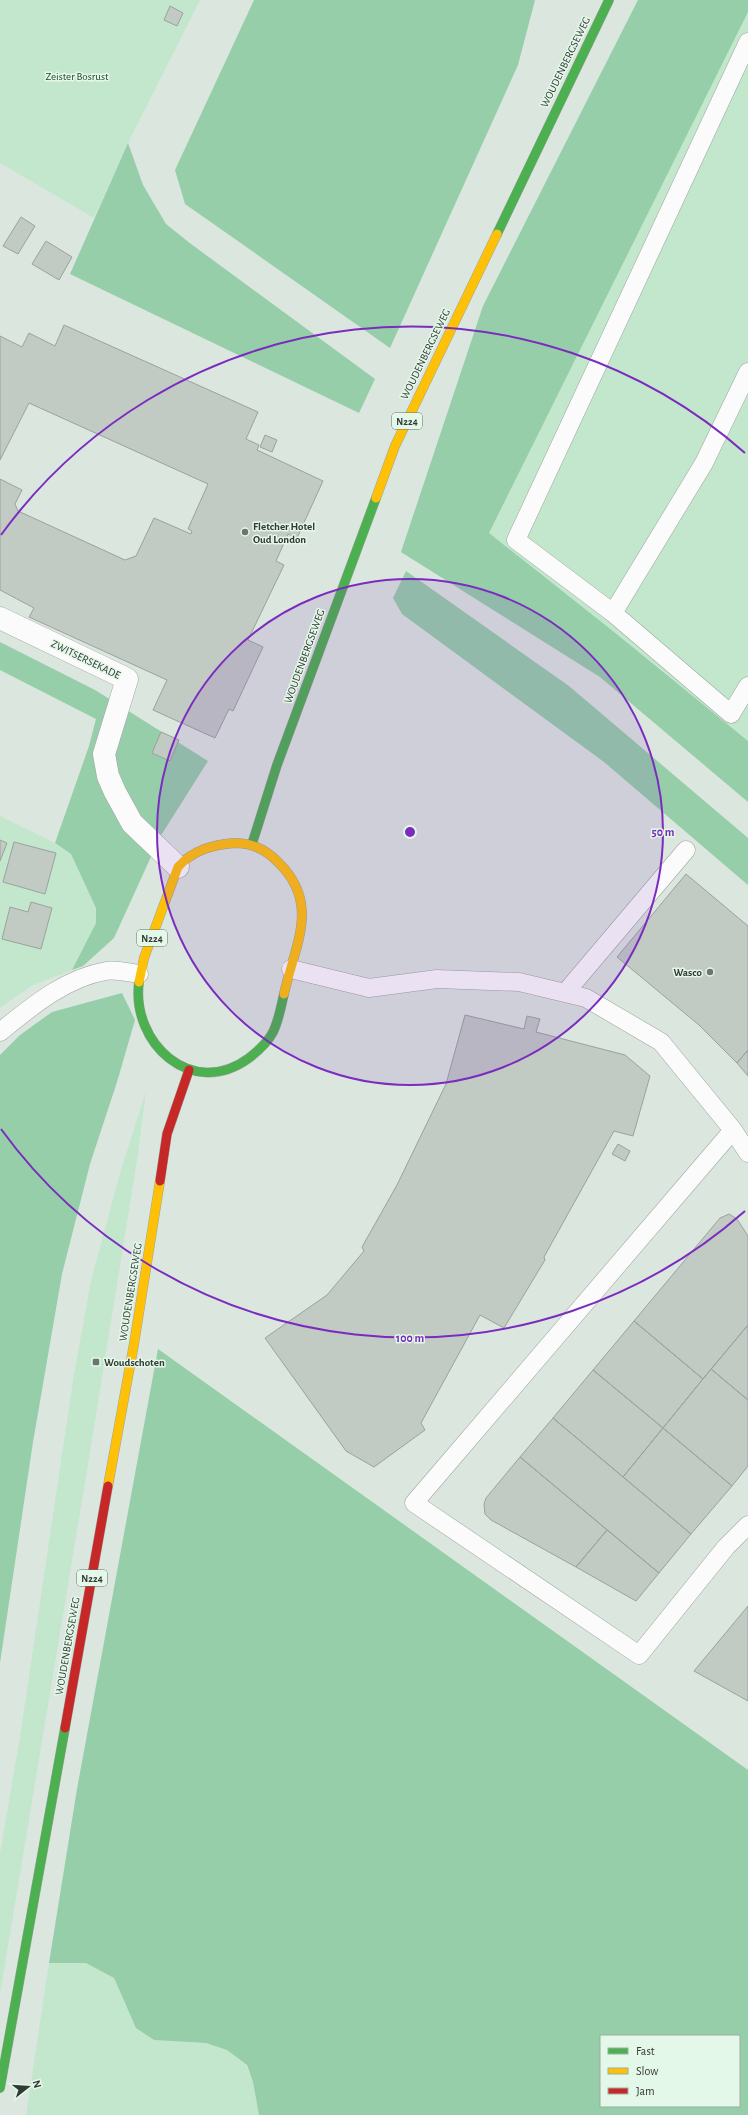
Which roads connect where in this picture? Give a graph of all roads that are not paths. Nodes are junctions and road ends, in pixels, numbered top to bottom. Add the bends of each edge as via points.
1 (609, 0) edge
2 (748, 42) edge
3 (748, 372) edge
4 (613, 613) junction
5 (0, 618) edge
6 (748, 686) edge
7 (252, 844) junction
8 (686, 850) dead end
9 (178, 867) junction
10 (291, 970) junction
11 (139, 974) junction
12 (565, 993) junction
13 (0, 1032) edge
14 (189, 1070) junction
15 (733, 1130) junction
16 (748, 1153) edge
17 (748, 1525) edge
18 (0, 2088) edge

1 - 7 main road, WOUDENBERGSEWEG / N224 via 394,446 280,757
2 - 4 lane via 516,540
3 - 4 lane via 704,463
4 - 6 lane via 731,714
5 - 9 street, ZWITSERSEKADE via 127,679 104,754 108,776 132,823
7 - 9 main road, N224 via 216,844 196,851
7 - 10 main road, N224 via 278,860 291,877 302,901 301,929
8 - 12 lane
9 - 11 main road, N224
10 - 12 lane via 369,988 437,979 520,982
10 - 14 main road, N224 via 272,1035 258,1051 238,1065 215,1073
11 - 13 lane via 107,970 77,978 31,1007
11 - 14 main road, N224 via 137,998 142,1023 152,1044 166,1058
12 - 15 lane via 586,998 661,1042
14 - 18 main road, WOUDENBERGSEWEG / N224 via 167,1134 134,1344
15 - 16 lane
15 - 17 lane via 414,1503 639,1655 726,1547

